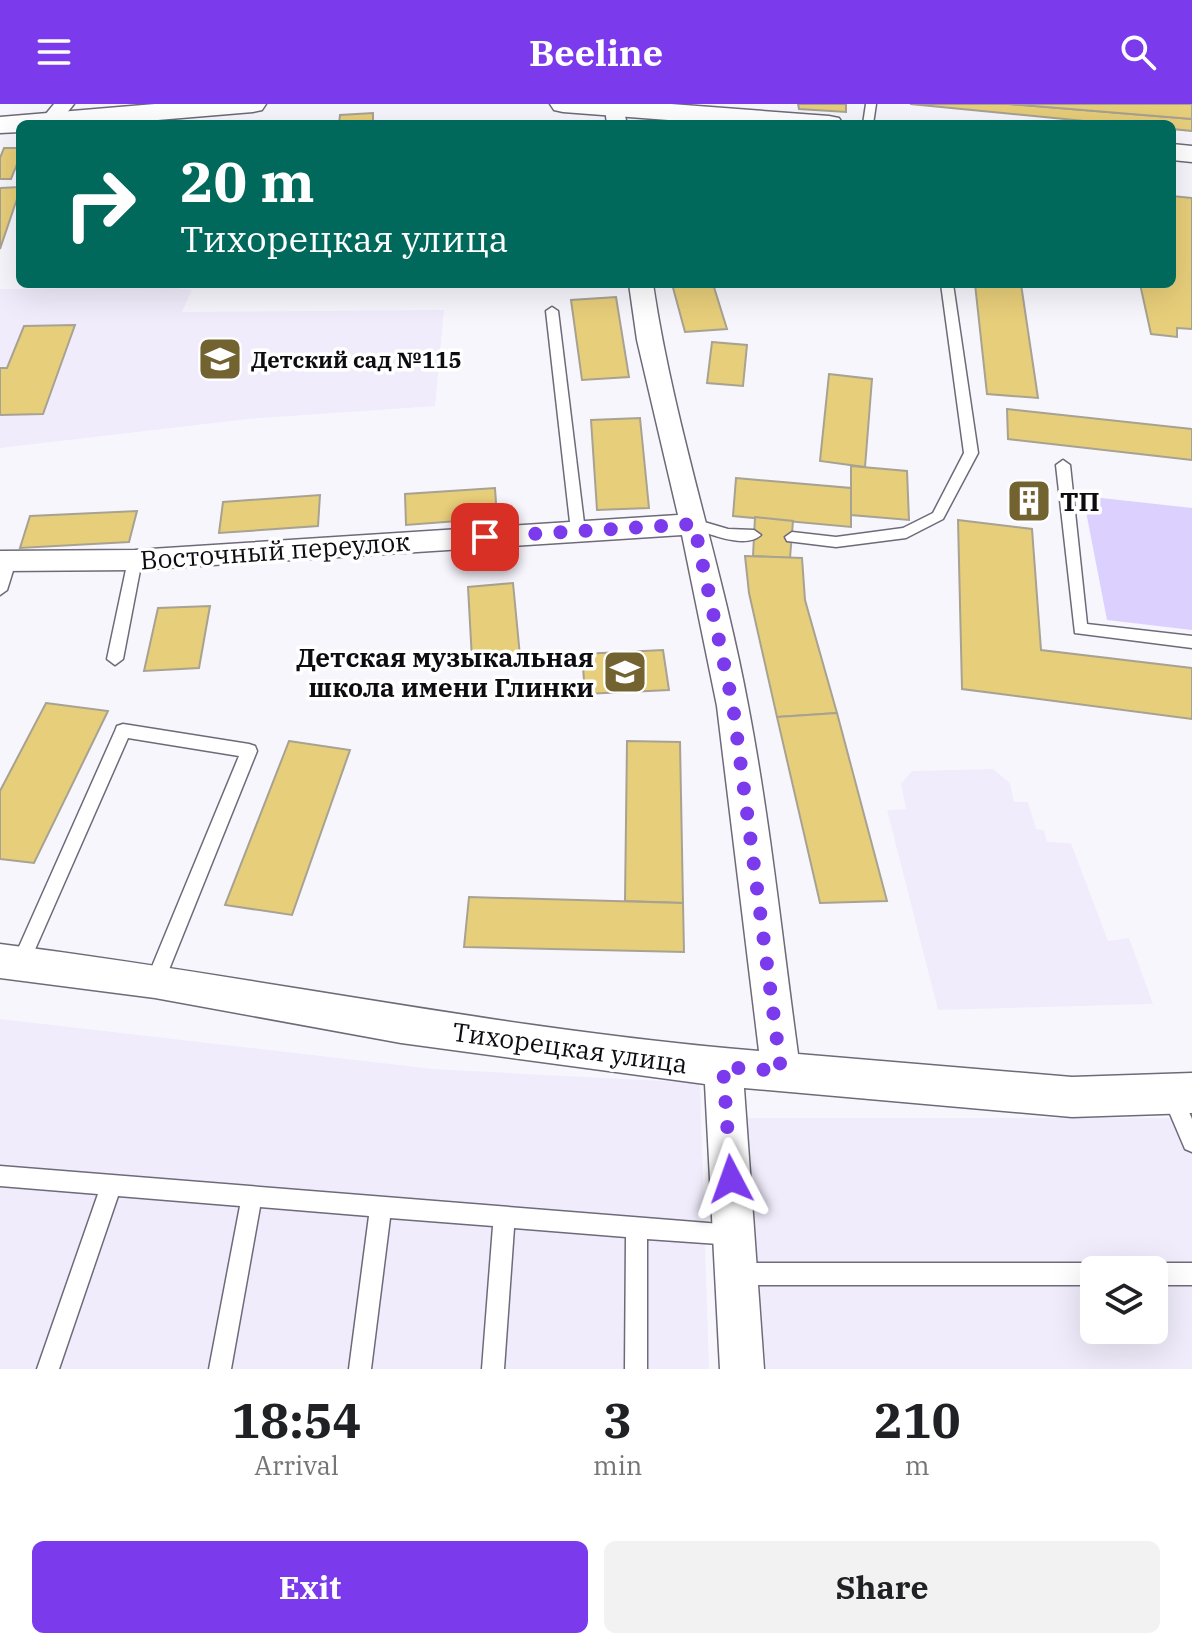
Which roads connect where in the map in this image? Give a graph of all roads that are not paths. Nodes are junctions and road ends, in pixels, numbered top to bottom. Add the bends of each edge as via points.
1 (253, 104) edge
2 (563, 104) edge
3 (57, 113) edge
4 (616, 116) edge
5 (24, 120) edge
6 (722, 120) edge
7 (642, 288) edge
8 (948, 288) edge
9 (552, 311) dead end
10 (1063, 465) dead end
11 (694, 524) junction
12 (578, 531) junction
13 (754, 535) dead end
14 (792, 537) dead end
15 (135, 560) junction
16 (5, 561) edge
17 (0, 590) edge
18 (1192, 642) edge
19 (115, 659) dead end
20 (10, 962) edge
21 (155, 981) junction
22 (723, 1067) junction
23 (781, 1071) junction
24 (1182, 1094) edge
25 (1192, 1142) edge
26 (0, 1176) edge
27 (111, 1185) junction
28 (252, 1197) junction
29 (381, 1207) junction
30 (504, 1216) junction
31 (637, 1227) junction
32 (736, 1255) junction
33 (1080, 1273) edge
34 (1168, 1274) edge
35 (1192, 1274) edge
36 (48, 1369) edge
37 (220, 1369) edge
38 (360, 1369) edge
39 (493, 1369) edge
40 (636, 1369) edge
41 (742, 1369) edge

1 - 3 main road
2 - 4 main road
3 - 5 main road
4 - 6 main road
7 - 11 street via 649,340
8 - 14 lane via 971,453 938,516 906,533 836,542
9 - 12 lane
10 - 18 lane via 1080,629
11 - 12 street, Восточный переулок
11 - 13 lane
11 - 23 street via 733,706
12 - 15 street, Восточный переулок
15 - 16 street, Восточный переулок
15 - 19 lane
16 - 17 lane
20 - 21 street, Тихорецкая улица
20 - 21 lane via 123,731 249,751
21 - 22 street, Тихорецкая улица via 401,1025
22 - 23 street, Тихорецкая улица
22 - 32 street
23 - 24 street, Тихорецкая улица via 1072,1097
24 - 25 lane
26 - 27 lane
27 - 28 lane
27 - 36 lane
28 - 29 lane
28 - 37 lane
29 - 30 lane
29 - 38 lane
30 - 31 lane
30 - 39 lane
31 - 32 lane
31 - 40 lane
32 - 33 lane
32 - 41 street
34 - 35 lane

